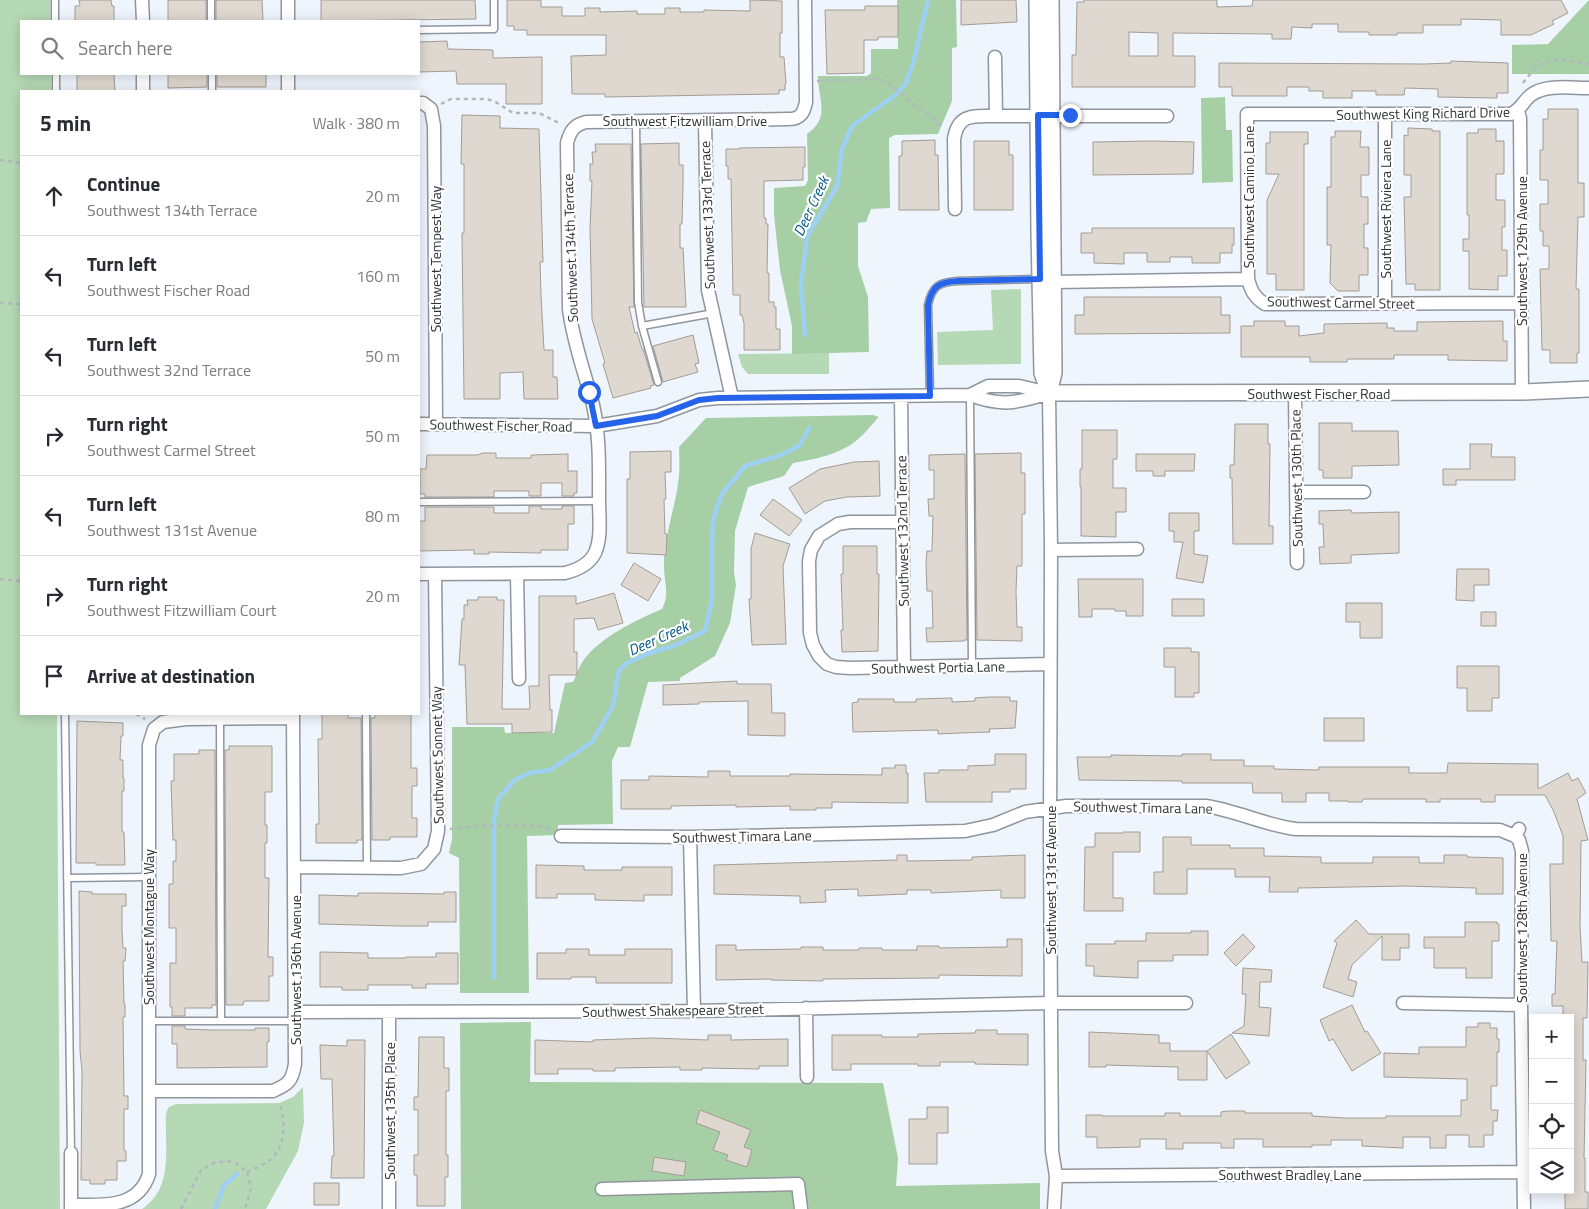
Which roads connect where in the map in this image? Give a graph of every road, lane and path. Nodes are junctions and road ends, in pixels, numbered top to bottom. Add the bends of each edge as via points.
1 (55, 0) edge
2 (142, 0) edge
3 (211, 0) edge
4 (288, 0) edge
5 (494, 0) edge
6 (805, 0) edge
7 (1037, 0) edge
8 (1051, 0) edge
9 (55, 20) edge
10 (143, 20) edge
11 (211, 20) edge
12 (288, 20) edge
13 (420, 30) edge
14 (995, 57) dead end
15 (56, 75) edge
16 (143, 75) edge
17 (212, 75) edge
18 (288, 75) edge
19 (806, 82) junction
20 (1589, 88) edge
21 (56, 90) edge
22 (143, 90) edge
23 (212, 90) edge
24 (288, 90) edge
25 (420, 103) edge
26 (431, 109) junction
27 (1518, 111) junction
28 (1247, 114) joint
29 (1385, 114) junction
30 (1044, 115) junction
31 (996, 116) junction
32 (1167, 116) dead end
33 (636, 120) junction
34 (705, 120) junction
35 (572, 129) junction
36 (954, 135) junction
37 (0, 160) edge
38 (20, 163) edge
39 (954, 209) dead end
40 (1248, 279) junction
41 (1047, 281) junction
42 (0, 303) edge
43 (20, 304) edge
44 (1385, 304) junction
45 (1522, 304) junction
46 (714, 313) junction
47 (642, 326) junction
48 (658, 382) dead end
49 (1589, 389) edge
50 (1522, 392) junction
51 (1295, 393) junction
52 (1049, 394) junction
53 (970, 395) junction
54 (901, 396) junction
55 (930, 396) junction
56 (732, 398) junction
57 (420, 424) edge
58 (436, 424) junction
59 (596, 426) junction
60 (1296, 492) junction
61 (1364, 492) dead end
62 (420, 502) edge
63 (599, 502) junction
64 (902, 522) junction
65 (1137, 549) dead end
66 (1051, 550) junction
67 (1297, 563) dead end
68 (420, 574) edge
69 (435, 574) junction
70 (517, 574) junction
71 (0, 579) edge
72 (20, 581) edge
73 (1050, 664) junction
74 (972, 666) junction
75 (904, 667) junction
76 (519, 679) dead end
77 (64, 715) edge
78 (366, 715) edge
79 (293, 716) edge
80 (220, 719) junction
81 (1050, 809) junction
82 (438, 831) junction
83 (1517, 833) joint
84 (561, 836) joint
85 (690, 837) junction
86 (294, 867) junction
87 (367, 868) junction
88 (148, 877) junction
89 (67, 878) junction
90 (1051, 1003) junction
91 (1186, 1003) dead end
92 (1403, 1003) dead end
93 (1521, 1005) junction
94 (806, 1008) junction
95 (694, 1011) junction
96 (388, 1013) junction
97 (295, 1017) junction
98 (149, 1021) junction
99 (221, 1021) junction
100 (807, 1077) dead end
101 (149, 1091) junction
102 (273, 1091) junction
103 (70, 1153) joint
104 (246, 1172) junction
105 (1523, 1172) junction
106 (1056, 1176) junction
107 (602, 1189) dead end
108 (71, 1207) edge
109 (181, 1209) edge
110 (245, 1209) edge
111 (389, 1209) edge
112 (801, 1209) edge
113 (1054, 1209) edge
114 (1524, 1209) edge

1 - 9 lane
2 - 10 street
3 - 11 lane
4 - 12 street
5 - 13 lane via 494,30
6 - 19 street
7 - 30 street, Southwest 131st Avenue
8 - 30 street, Southwest 131st Avenue
14 - 31 street
15 - 21 lane
16 - 22 street
17 - 23 lane
18 - 24 street
19 - 34 street, Southwest Fitzwilliam Drive via 804,109 799,117
19 - 36 path via 885,81
20 - 27 street, Southwest King Richard Drive via 1537,92
25 - 26 street
26 - 35 path via 451,99 486,99 513,113 541,114
26 - 58 street, Southwest Tempest Way via 434,126
27 - 29 street, Southwest King Richard Drive via 1511,114
27 - 45 street, Southwest 129th Avenue
28 - 29 street, Southwest King Richard Drive
28 - 40 street, Southwest Camino Lane
29 - 44 street, Southwest Riviera Lane
30 - 31 street
30 - 32 street
30 - 41 street, Southwest 131st Avenue
31 - 36 street via 963,120
33 - 34 street, Southwest Fitzwilliam Drive
33 - 35 street, Southwest Fitzwilliam Drive via 586,122
33 - 47 lane via 638,302
34 - 46 street, Southwest 133rd Terrace via 708,279
35 - 59 street, Southwest 134th Terrace via 567,143 569,309
36 - 39 street
37 - 38 path
40 - 41 street
40 - 44 street, Southwest Carmel Street via 1256,299 1265,304
41 - 52 street, Southwest 131st Avenue via 1054,373
41 - 55 lane via 951,281 934,288 928,305
42 - 43 path
44 - 45 street, Southwest Carmel Street
45 - 50 street, Southwest 129th Avenue
46 - 47 lane
46 - 56 street, Southwest 133rd Terrace
47 - 48 lane
49 - 50 street, Southwest Fischer Road
50 - 51 street, Southwest Fischer Road
51 - 52 street, Southwest Fischer Road
51 - 60 street, Southwest 130th Place
52 - 53 street, Southwest Fischer Road via 1019,386 988,386
52 - 66 street, Southwest 131st Avenue
53 - 55 street, Southwest Fischer Road
53 - 74 lane
54 - 55 street, Southwest Fischer Road
54 - 56 street, Southwest Fischer Road
54 - 64 street, Southwest 132nd Terrace
56 - 59 street, Southwest Fischer Road via 699,400 657,416
57 - 58 street, Southwest Fischer Road
58 - 59 street, Southwest Fischer Road
59 - 63 street, Southwest 134th Terrace
60 - 61 street
60 - 67 street, Southwest 130th Place
62 - 63 lane
63 - 70 street, Southwest 134th Terrace via 599,538 588,563 565,573
64 - 75 street, Southwest 132nd Terrace
64 - 75 street, Southwest Portia Lane via 844,523 823,533 813,545 810,561 811,640 819,656 836,667
65 - 66 street
66 - 73 street, Southwest 131st Avenue
68 - 69 street, Southwest 134th Terrace
69 - 70 street, Southwest 134th Terrace
69 - 82 street, Southwest Sonnet Way
70 - 76 street
71 - 72 path
73 - 74 street, Southwest Portia Lane
73 - 81 street, Southwest 131st Avenue
74 - 75 street, Southwest Portia Lane
77 - 89 lane
78 - 87 lane
79 - 80 street, Southwest Montague Way
79 - 86 street, Southwest 136th Avenue
80 - 88 street, Southwest Montague Way via 163,722 154,729 149,745
80 - 99 lane
81 - 83 street, Southwest Timara Lane via 1066,806 1206,806 1228,809 1274,826 1296,829 1500,830
81 - 85 street, Southwest Timara Lane via 1025,812 993,825 965,831
81 - 90 street, Southwest 131st Avenue
82 - 84 path via 473,826 523,825 546,827
82 - 87 street, Southwest Sonnet Way via 434,849 421,864 401,868
83 - 93 street, Southwest 128th Avenue via 1522,851
84 - 85 street, Southwest Timara Lane
85 - 95 street
86 - 87 street, Southwest Sonnet Way
86 - 97 street, Southwest 136th Avenue
88 - 89 lane
88 - 98 street, Southwest Montague Way
89 - 103 lane
90 - 91 street, Southwest Shakespeare Street
90 - 94 street, Southwest Shakespeare Street
90 - 106 street, Southwest 131st Avenue via 1052,1151
92 - 93 street
93 - 105 street, Southwest 128th Avenue
94 - 95 street, Southwest Shakespeare Street
94 - 100 street
95 - 96 street, Southwest Shakespeare Street
96 - 97 street, Southwest Shakespeare Street
96 - 111 street, Southwest 135th Place
97 - 99 lane
97 - 102 street, Southwest 136th Avenue via 292,1076 286,1086
98 - 99 lane
98 - 101 street, Southwest Montague Way
101 - 102 street
101 - 108 street, Southwest Montague Way via 150,1163 142,1190 124,1203
102 - 104 path via 284,1119 280,1145 271,1158
103 - 108 street
104 - 109 path via 232,1162 208,1165 198,1174
104 - 110 path via 251,1188
105 - 106 street, Southwest Bradley Lane
105 - 114 street, Southwest 128th Avenue
106 - 113 street, Southwest 131st Avenue
107 - 112 street via 798,1184

